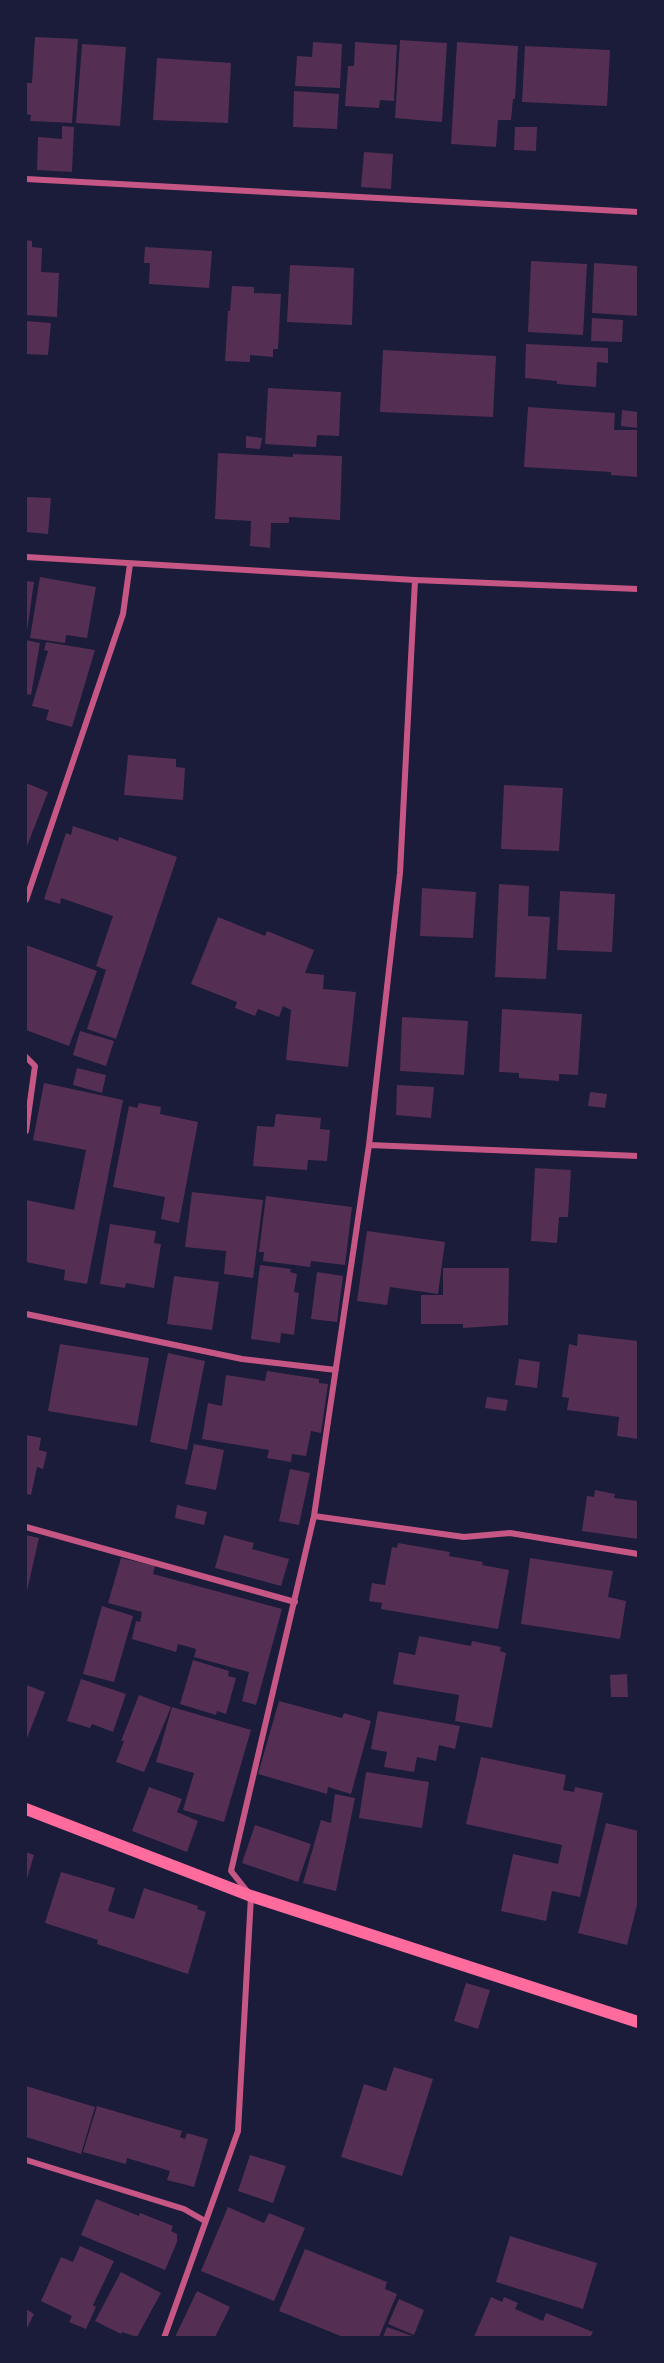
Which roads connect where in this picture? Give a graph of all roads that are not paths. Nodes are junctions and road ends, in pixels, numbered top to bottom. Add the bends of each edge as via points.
1 (26, 179) edge
2 (639, 212) edge
3 (26, 557) edge
4 (130, 564) junction
5 (415, 580) junction
6 (639, 589) edge
7 (26, 900) edge
8 (26, 1057) edge
9 (26, 1131) edge
10 (369, 1145) junction
11 (639, 1156) edge
12 (26, 1314) edge
13 (336, 1370) junction
14 (314, 1516) junction
15 (26, 1527) edge
16 (639, 1554) edge
17 (295, 1602) junction
18 (26, 1809) edge
19 (251, 1896) junction
20 (639, 2022) edge
21 (26, 2160) edge
22 (205, 2221) junction
23 (165, 2337) edge

1 - 2 street
3 - 4 street
4 - 5 street
4 - 7 street via 123,614
5 - 6 street
5 - 10 street via 400,873
8 - 9 street via 35,1066
10 - 11 street
10 - 13 street
12 - 13 street via 242,1359
13 - 14 street
14 - 16 street via 464,1537 510,1533
14 - 17 street
15 - 17 street
17 - 19 street via 231,1871
18 - 19 main road
19 - 20 main road
19 - 22 street via 238,2132
21 - 22 street via 184,2209
22 - 23 street

